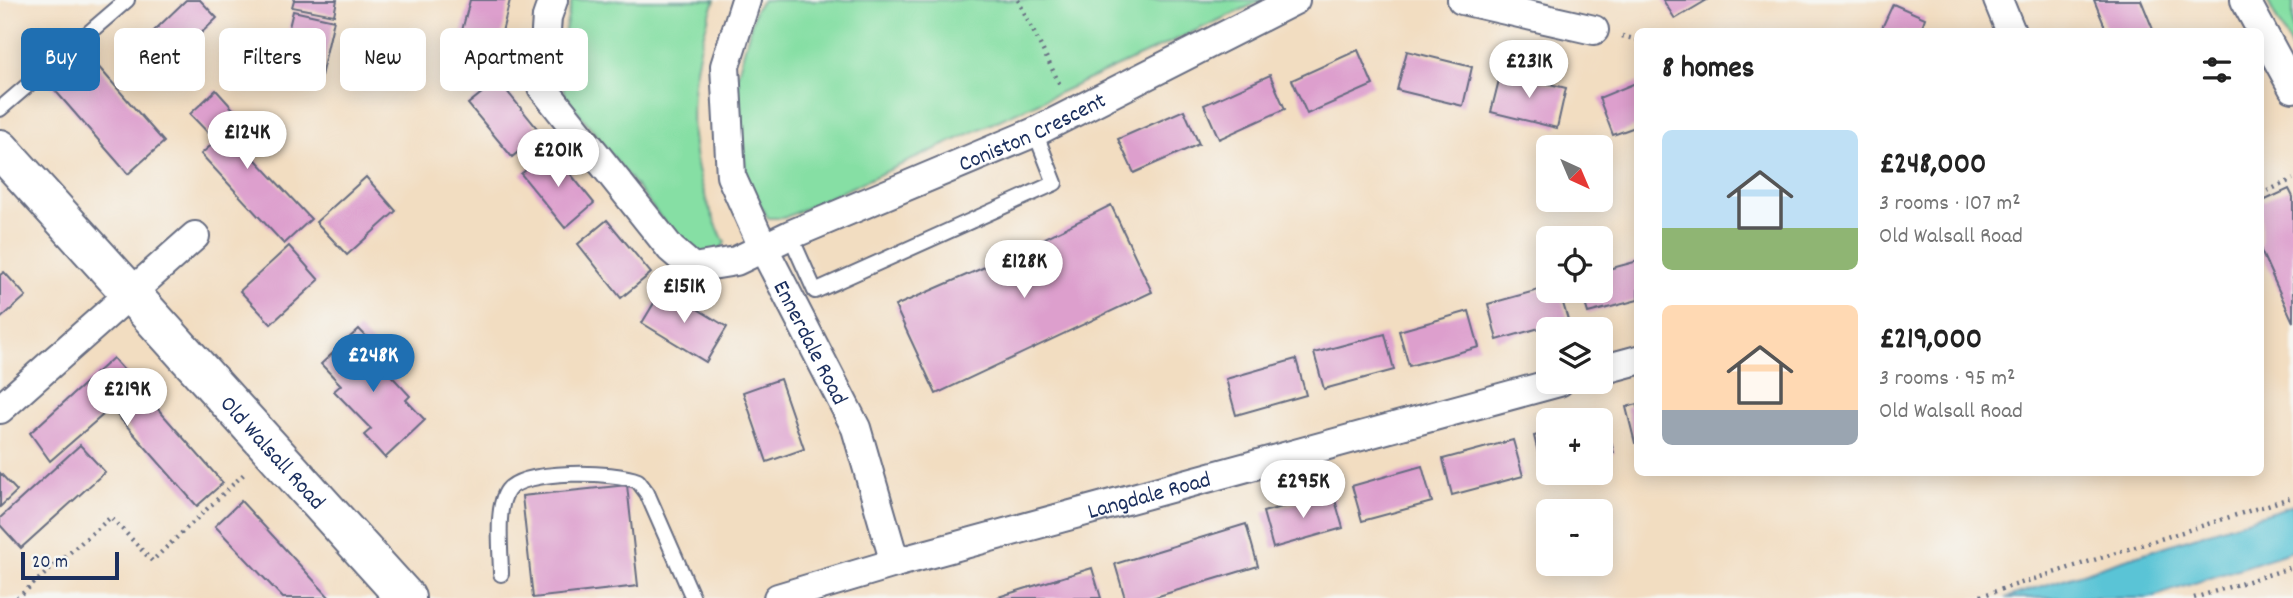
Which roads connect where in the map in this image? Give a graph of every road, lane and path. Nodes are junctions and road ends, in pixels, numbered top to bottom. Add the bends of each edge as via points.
1 (127, 0) edge
2 (553, 0) edge
3 (746, 0) edge
4 (1018, 0) edge
5 (1296, 0) edge
6 (1462, 0) edge
7 (1998, 0) edge
8 (2245, 0) edge
9 (2009, 28) edge
10 (2260, 28) edge
11 (1594, 30) dead end
12 (2264, 35) edge
13 (2293, 88) edge
14 (0, 109) edge
15 (1072, 111) junction
16 (1035, 132) junction
17 (0, 149) edge
18 (2293, 178) edge
19 (2264, 192) edge
20 (790, 235) junction
21 (195, 236) dead end
22 (763, 247) junction
23 (132, 294) junction
24 (1634, 361) edge
25 (1613, 367) edge
26 (1536, 388) edge
27 (0, 410) edge
28 (272, 448) junction
29 (2293, 497) edge
30 (895, 563) junction
31 (2293, 567) edge
32 (501, 574) dead end
33 (17, 598) edge
34 (406, 598) edge
35 (693, 598) edge
36 (778, 598) edge
37 (1974, 598) edge
38 (2194, 598) edge

1 - 14 lane
2 - 22 street, Coniston Crescent via 547,17 542,87 671,249 693,268 736,261
3 - 22 street, Ennerdale Road via 725,66 731,176
4 - 15 path
5 - 15 street, Coniston Crescent
6 - 11 street
7 - 9 street
8 - 10 street
12 - 13 street
15 - 16 street, Coniston Crescent
16 - 20 street, Coniston Crescent
16 - 20 lane via 1055,183 814,291
17 - 23 main road, Old Walsall Road
18 - 19 path
20 - 22 street, Coniston Crescent
21 - 23 street
22 - 30 street, Ennerdale Road via 856,428
23 - 27 street
23 - 28 main road, Old Walsall Road
24 - 25 street
26 - 30 street, Langdale Road
28 - 33 path via 152,561 111,517
28 - 34 main road, Old Walsall Road
29 - 37 path
30 - 36 street, Langdale Road
31 - 38 path
32 - 35 lane via 501,504 508,489 528,478 607,473 638,481 647,493

